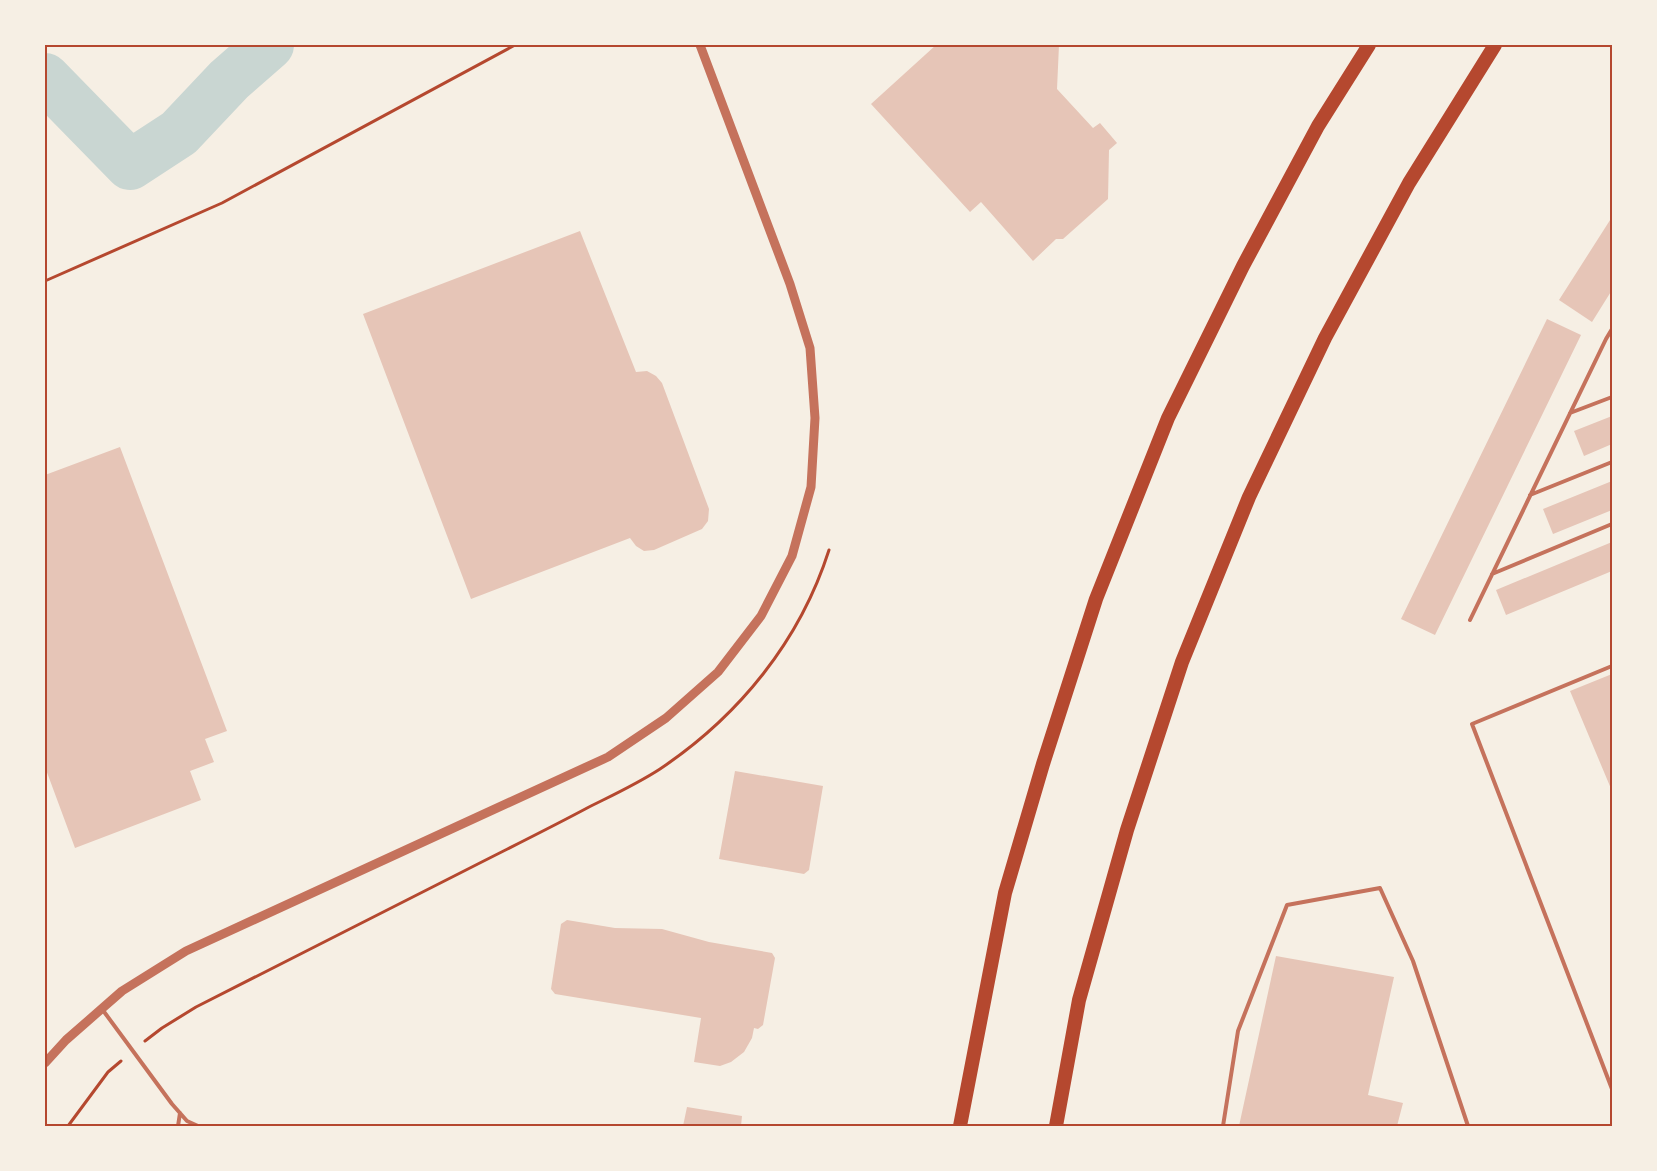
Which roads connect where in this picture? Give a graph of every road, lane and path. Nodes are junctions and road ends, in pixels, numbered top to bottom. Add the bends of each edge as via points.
1 (516, 45) edge
2 (700, 45) edge
3 (1369, 45) edge
4 (1495, 45) edge
5 (45, 281) edge
6 (1612, 329) edge
7 (1612, 335) edge
8 (1607, 337) junction
9 (1612, 397) edge
10 (1570, 413) junction
11 (1612, 462) edge
12 (1530, 494) junction
13 (1612, 524) edge
14 (829, 550) dead end
15 (1492, 574) junction
16 (1470, 620) dead end
17 (1612, 666) edge
18 (102, 1008) junction
19 (132, 1051) junction
20 (45, 1063) edge
21 (1612, 1089) edge
22 (180, 1113) junction
23 (68, 1126) edge
24 (178, 1126) edge
25 (198, 1126) edge
26 (960, 1126) edge
27 (1056, 1126) edge
28 (1223, 1126) edge
29 (1468, 1126) edge

1 - 5 path via 222,203
2 - 18 street via 790,284 810,348 815,418 811,487 792,556 760,616 718,672 666,718 608,757 186,951 122,991
3 - 26 highway via 1318,126 1225,302 1168,418 1096,599 1005,893
4 - 27 highway via 1404,191 1325,338 1249,497 1182,662 1127,830 1079,1000
6 - 8 lane
7 - 8 lane
8 - 10 lane
9 - 10 lane
10 - 12 lane
11 - 12 lane
12 - 15 lane
13 - 15 lane
14 - 19 path via 815,587 783,648 752,689 690,747 631,786 196,1007
15 - 16 lane
17 - 21 lane via 1472,724
18 - 19 lane
18 - 20 street
19 - 22 lane
19 - 23 path via 108,1072
22 - 24 lane
22 - 25 lane via 186,1121
28 - 29 lane via 1238,1031 1287,905 1380,888 1413,961

